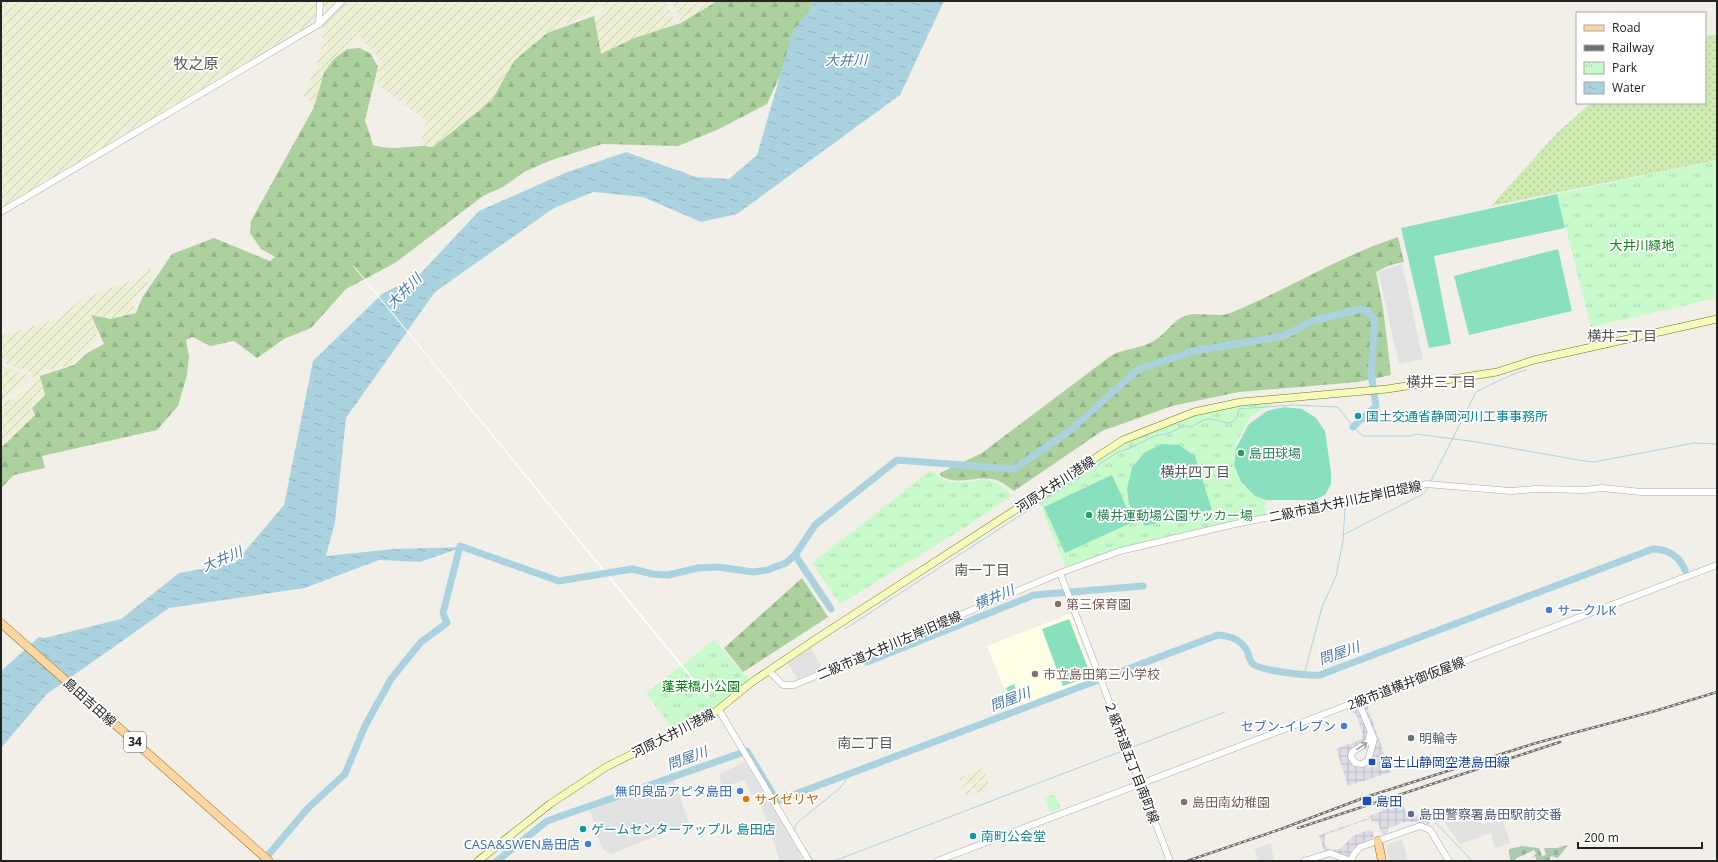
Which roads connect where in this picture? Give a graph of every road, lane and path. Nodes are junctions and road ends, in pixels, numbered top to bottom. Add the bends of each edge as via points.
1 (320, 1) edge
2 (342, 1) edge
3 (319, 24) junction
4 (1, 212) edge
5 (1717, 319) edge
6 (1717, 492) edge
7 (1717, 565) edge
8 (1060, 573) junction
9 (1, 623) edge
10 (769, 671) junction
11 (1358, 701) junction
12 (719, 710) junction
13 (1370, 734) junction
14 (1141, 784) junction
15 (1378, 841) junction
16 (269, 861) edge
17 (478, 861) edge
18 (809, 861) edge
19 (937, 861) edge
20 (1170, 861) edge
21 (1304, 861) edge
22 (1351, 861) edge
23 (1382, 861) edge
24 (1448, 861) edge

1 - 3 street
2 - 3 street
3 - 4 street
5 - 10 main road, 河原大井川港線 via 1534,360 1497,372 1387,389 1241,402 1194,412 1154,426 1111,447
6 - 8 street, 二級市道大井川左岸旧堤線 via 1641,492 1602,488 1511,491 1426,484 1411,490 1235,524 1120,550
7 - 11 street, 2級市道横井御仮屋線
8 - 10 street, 二級市道大井川左岸旧堤線 via 794,685 783,685
8 - 14 street, ２級市道五丁目南町線
9 - 16 main road, 島田吉田線 / 34
10 - 12 main road, 河原大井川港線
11 - 13 street
11 - 14 street, 2級市道横井御仮屋線
12 - 17 main road, 河原大井川港線 via 606,767 550,804
12 - 18 street
13 -> 13 street via 1374,739 1368,760 1362,764 1355,763 1351,754 1368,742
14 - 19 street, 2級市道横井御仮屋線
14 - 20 street, ２級市道五丁目南町線
15 - 22 street via 1360,847
15 - 23 main road
15 - 24 street via 1420,826 1430,830
21 - 22 street via 1330,853

